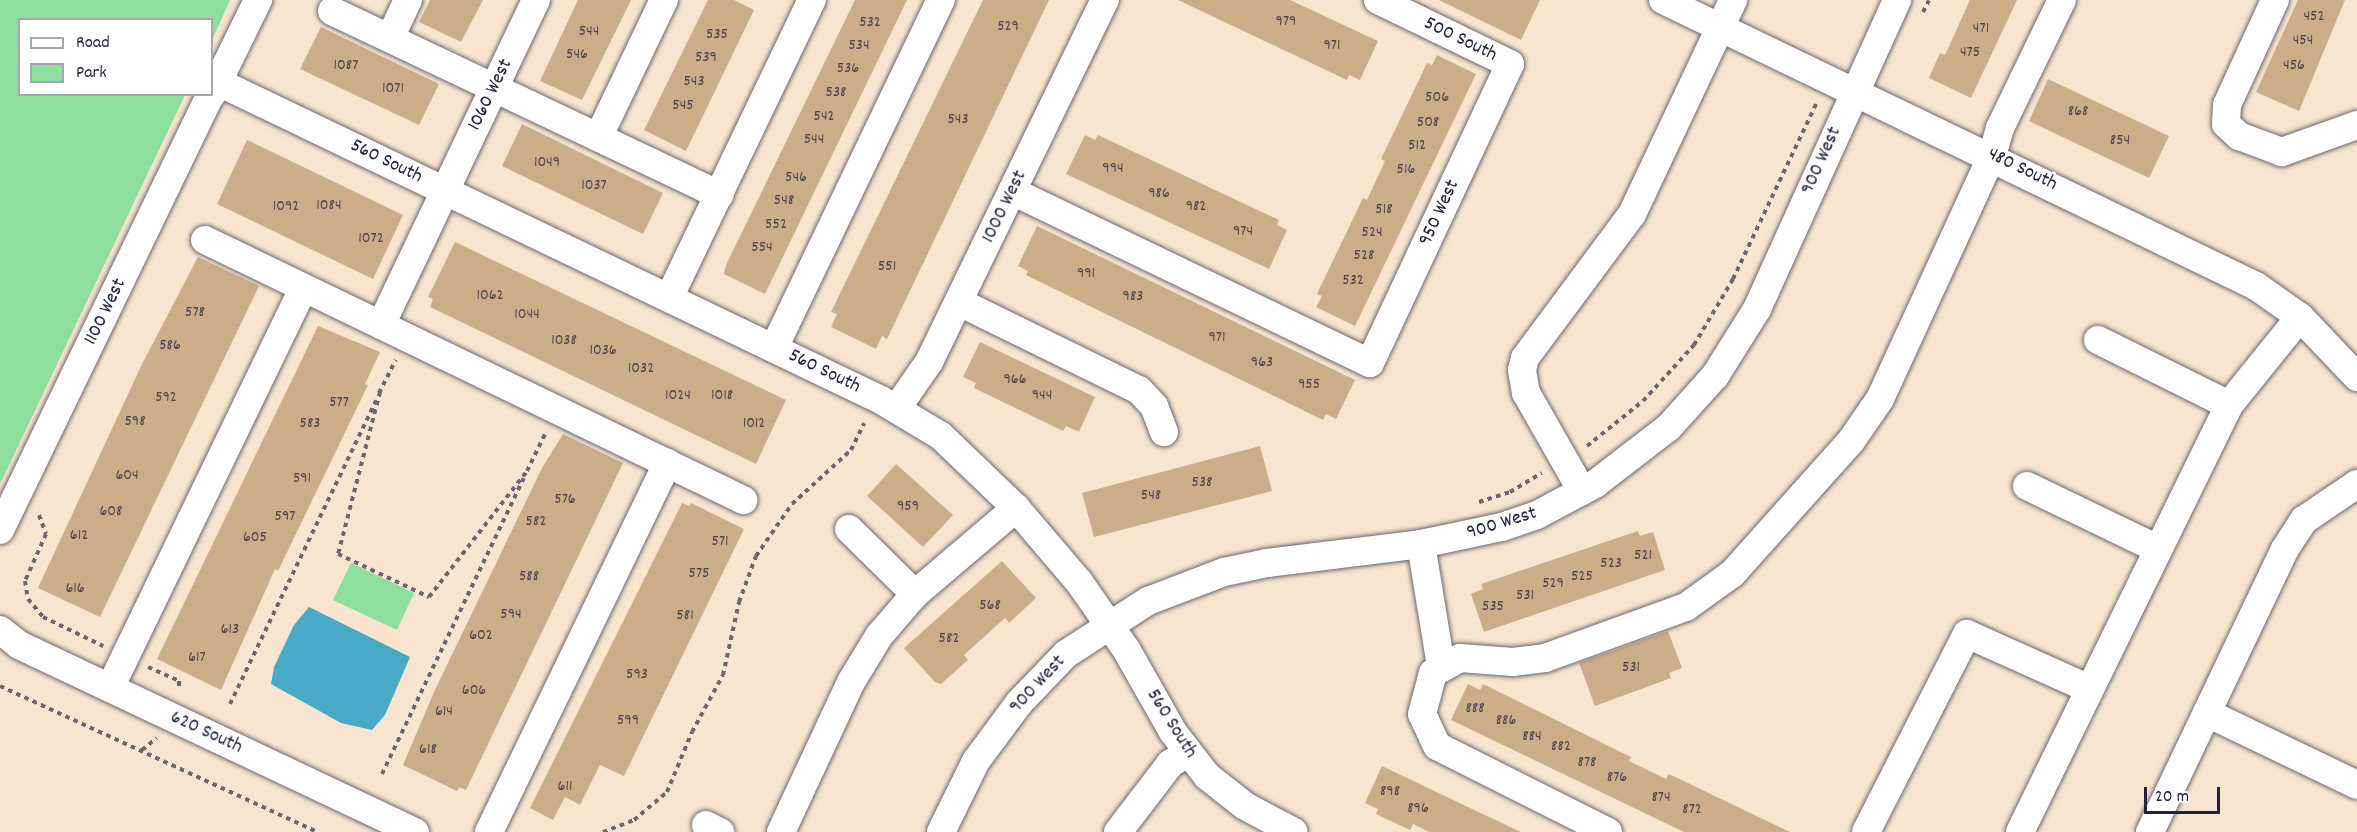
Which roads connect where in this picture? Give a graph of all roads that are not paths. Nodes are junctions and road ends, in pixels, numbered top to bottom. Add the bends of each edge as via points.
1 (258, 0) edge
2 (408, 0) edge
3 (536, 0) edge
4 (664, 0) edge
5 (941, 0) edge
6 (1104, 0) edge
7 (1378, 0) edge
8 (1663, 0) edge
9 (1733, 0) edge
10 (1897, 0) edge
11 (2061, 0) edge
12 (2275, 0) edge
13 (806, 2) edge
14 (332, 12) dead end
15 (1720, 27) junction
16 (390, 38) junction
17 (1510, 64) joint
18 (495, 87) junction
19 (214, 90) edge
20 (1854, 91) junction
21 (211, 96) edge
22 (2357, 125) edge
23 (599, 136) junction
24 (1992, 156) junction
25 (445, 191) junction
26 (1012, 191) junction
27 (719, 195) junction
28 (205, 240) dead end
29 (303, 288) junction
30 (669, 298) junction
31 (959, 302) junction
32 (2300, 317) junction
33 (381, 325) junction
34 (2098, 340) dead end
35 (774, 348) junction
36 (2357, 377) edge
37 (2229, 405) junction
38 (897, 408) junction
39 (1164, 432) dead end
40 (667, 463) junction
41 (2357, 484) edge
42 (2027, 486) dead end
43 (1582, 491) junction
44 (743, 500) dead end
45 (1016, 508) junction
46 (849, 529) dead end
47 (0, 530) edge
48 (1421, 544) junction
49 (2156, 548) junction
50 (915, 594) junction
51 (1109, 624) junction
52 (0, 630) edge
53 (1441, 666) junction
54 (110, 688) junction
55 (2087, 688) junction
56 (2207, 713) junction
57 (1187, 753) junction
58 (2357, 785) edge
59 (2028, 829) edge
60 (415, 832) edge
61 (489, 832) edge
62 (781, 832) edge
63 (941, 832) edge
64 (1118, 832) edge
65 (1294, 832) edge
66 (1608, 832) edge
67 (1866, 832) edge
68 (2150, 832) edge

1 - 19 street, 1100 West
2 - 16 street
3 - 18 street, 1060 West
4 - 23 street
5 - 35 street
6 - 26 street, 1000 West
7 - 17 street, 500 South
8 - 15 street, 480 South
9 - 15 street
10 - 20 street, 900 West
11 - 24 street via 2000,128
12 - 22 street via 2227,105 2226,124 2239,136 2282,152
13 - 27 street
14 - 16 street
15 - 20 street, 480 South
15 - 43 street via 1632,214 1525,358 1522,370 1526,393
16 - 18 street
17 - 26 street, 950 West via 1370,363
18 - 23 street
18 - 25 street, 1060 West
19 - 25 street, 560 South
20 - 24 street, 480 South
20 - 43 street, 900 West via 1757,309 1737,344 1668,427
21 - 47 street, 1100 West
23 - 27 street
24 - 32 street, 480 South via 2256,286
24 - 53 street via 1880,399 1851,441 1732,574 1701,598 1670,614 1545,658 1513,662 1460,658
25 - 30 street, 560 South
25 - 33 street, 1060 West
26 - 31 street, 1000 West
27 - 30 street
28 - 29 street
29 - 33 street
29 - 54 street
30 - 35 street, 560 South
31 - 38 street, 1000 West via 920,378
31 - 39 street via 1139,390 1154,406
32 - 36 street, 480 South
32 - 37 street
33 - 40 street
34 - 37 street
35 - 38 street, 560 South
37 - 49 street
38 - 45 street, 560 South via 969,459
40 - 44 street
40 - 61 street
41 - 56 street via 2304,519
42 - 49 street
43 - 48 street, 900 West via 1502,527
45 - 50 street
45 - 51 street, 560 South
46 - 50 street
48 - 51 street, 900 West via 1224,572 1166,593
48 - 53 street
49 - 55 street
50 - 62 street via 879,636 855,674
51 - 57 street, 560 South
51 - 63 street, 900 West via 1066,654 1019,703 976,760
52 - 54 street, 620 South via 20,645
53 - 66 street via 1427,683 1422,714 1437,746
54 - 60 street, 620 South
55 - 59 street
55 - 67 street via 1967,634
56 - 58 street
56 - 68 street
57 - 64 street via 1170,764
57 - 65 street, 560 South via 1232,797

